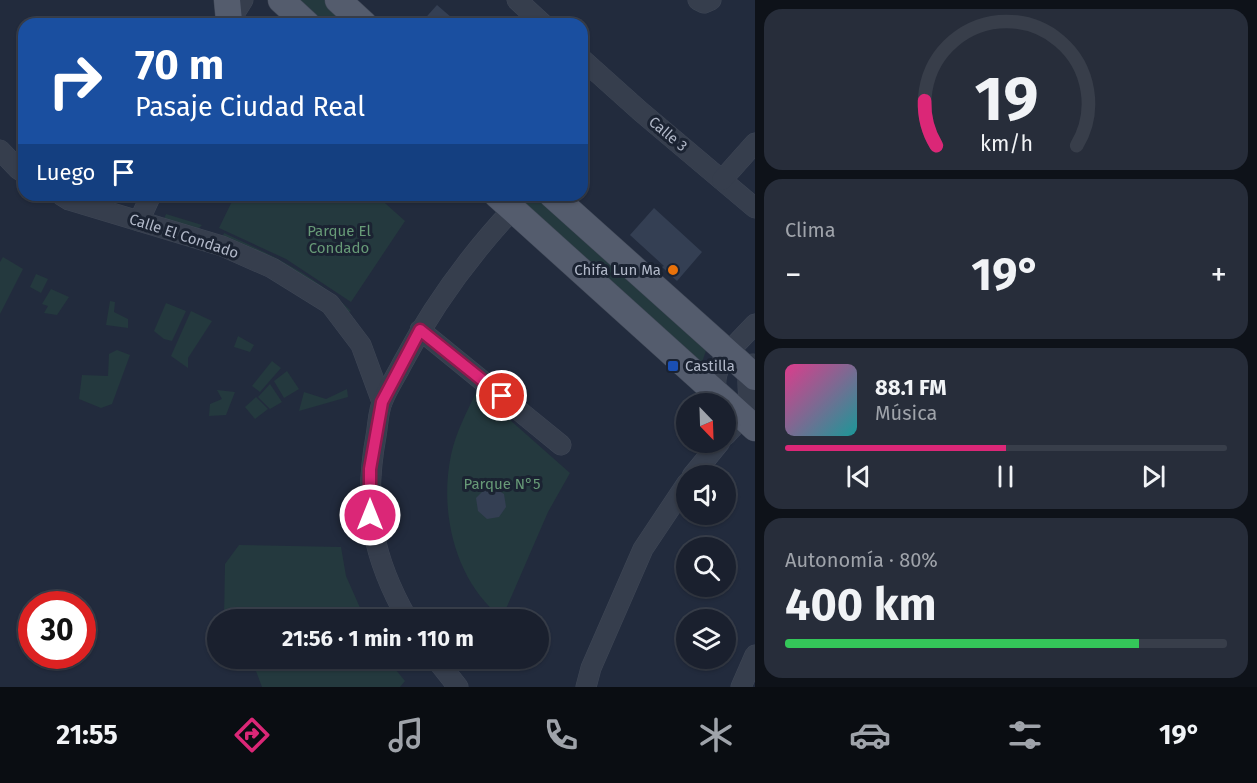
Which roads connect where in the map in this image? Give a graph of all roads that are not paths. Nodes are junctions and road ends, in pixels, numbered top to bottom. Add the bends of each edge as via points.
1 (281, 0) edge
2 (338, 0) edge
3 (517, 0) edge
4 (698, 0) edge
5 (711, 0) edge
6 (301, 18) edge
7 (358, 18) edge
8 (536, 18) edge
9 (588, 64) edge
10 (754, 143) edge
11 (0, 150) edge
12 (18, 169) edge
13 (722, 180) junction
14 (72, 201) edge
15 (148, 201) edge
16 (559, 201) edge
17 (505, 202) edge
18 (754, 208) edge
19 (139, 221) junction
20 (754, 324) edge
21 (420, 330) junction
22 (729, 354) junction
23 (752, 370) edge
24 (717, 393) edge
25 (718, 393) edge
26 (382, 402) junction
27 (741, 427) edge
28 (561, 445) dead end
29 (711, 453) edge
30 (702, 465) edge
31 (676, 500) edge
32 (402, 609) edge
33 (754, 655) edge
34 (444, 669) edge
35 (458, 687) edge
36 (586, 687) edge
37 (741, 687) edge

1 - 6 main road
2 - 7 main road
3 - 8 street
4 - 5 street
9 - 13 street, Calle 3
10 - 13 street
11 - 12 street
13 - 18 street, Calle 3
14 - 19 street, Calle El Condado
15 - 19 street
16 - 22 main road
17 - 21 street
17 - 24 main road
19 - 26 street, Calle El Condado via 222,246 272,268 330,304 361,345
20 - 22 street
21 - 26 street
21 - 28 street
22 - 23 main road
22 - 25 street via 716,375
23 - 27 street
26 - 32 street via 370,469 370,515 381,560
29 - 30 street
31 - 36 street via 643,549
33 - 37 street
34 - 35 street

